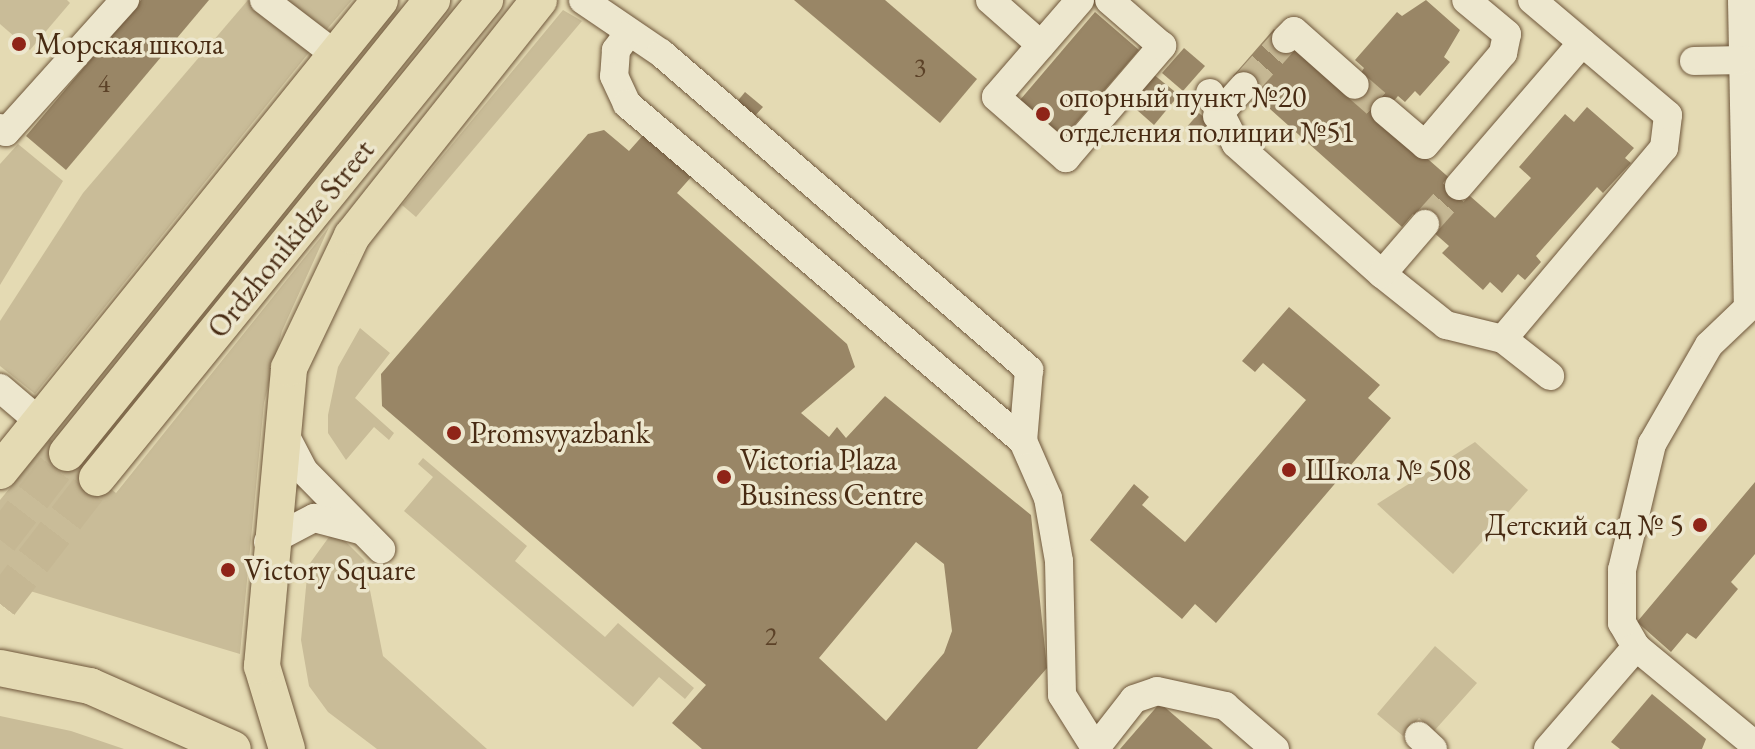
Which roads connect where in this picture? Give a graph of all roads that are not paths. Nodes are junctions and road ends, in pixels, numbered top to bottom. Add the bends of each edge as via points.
1 (125, 0) edge
2 (264, 0) edge
3 (380, 0) edge
4 (432, 0) edge
5 (485, 0) edge
6 (539, 0) edge
7 (583, 0) edge
8 (990, 0) edge
9 (1080, 0) edge
10 (1109, 0) edge
11 (1466, 0) edge
12 (1532, 0) edge
13 (1742, 0) edge
14 (627, 35) junction
15 (1286, 39) dead end
16 (1582, 43) junction
17 (1041, 45) junction
18 (336, 55) junction
19 (1743, 60) junction
20 (1694, 61) dead end
21 (1355, 85) tunnel mouth
22 (1244, 86) tunnel mouth
23 (1385, 111) tunnel mouth
24 (1093, 126) junction
25 (0, 128) edge
26 (1101, 155) dead end
27 (1459, 186) tunnel mouth
28 (1425, 224) tunnel mouth
29 (1382, 274) junction
30 (1752, 302) edge
31 (1503, 339) junction
32 (1550, 376) dead end
33 (0, 388) edge
34 (40, 422) junction
35 (282, 428) junction
36 (1023, 441) junction
37 (67, 453) tunnel mouth
38 (0, 471) edge
39 (97, 478) tunnel mouth
40 (268, 542) junction
41 (1636, 647) junction
42 (0, 668) edge
43 (1755, 745) edge
44 (1095, 748) edge
45 (233, 749) edge
46 (287, 749) edge
47 (1275, 749) edge
48 (1548, 749) edge

1 - 25 lane via 6,132
2 - 18 lane
3 - 18 main road
4 - 37 main road, Ordzhonikidze Street
5 - 39 main road, Ordzhonikidze Street
6 - 35 main road via 352,236 298,341
7 - 14 lane
8 - 17 lane
9 - 17 lane
10 - 24 lane via 1162,46
11 - 23 lane via 1507,34 1503,53 1425,145
12 - 16 lane
13 - 19 lane
14 - 36 lane via 661,53 1029,370
14 - 36 lane via 616,50 614,76 627,104
15 - 21 lane via 1294,31
16 - 27 lane
16 - 31 lane via 1668,115 1664,148
17 - 24 lane via 996,97 1066,158
18 - 34 main road
19 - 20 lane
19 - 30 lane
22 - 29 lane via 1213,105 1236,144
24 - 26 lane
28 - 29 lane
29 - 31 lane via 1446,325
30 - 41 lane via 1709,345 1652,444 1622,570 1622,623
31 - 32 lane
33 - 34 lane
34 - 38 main road
35 - 40 main road
35 - 40 lane via 304,471 373,540 314,518
36 - 44 lane via 1048,498 1059,561 1062,695
40 - 46 main road via 262,666
41 - 43 lane
41 - 48 lane
42 - 45 main road via 90,686
44 - 47 lane via 1134,699 1157,691 1225,706

